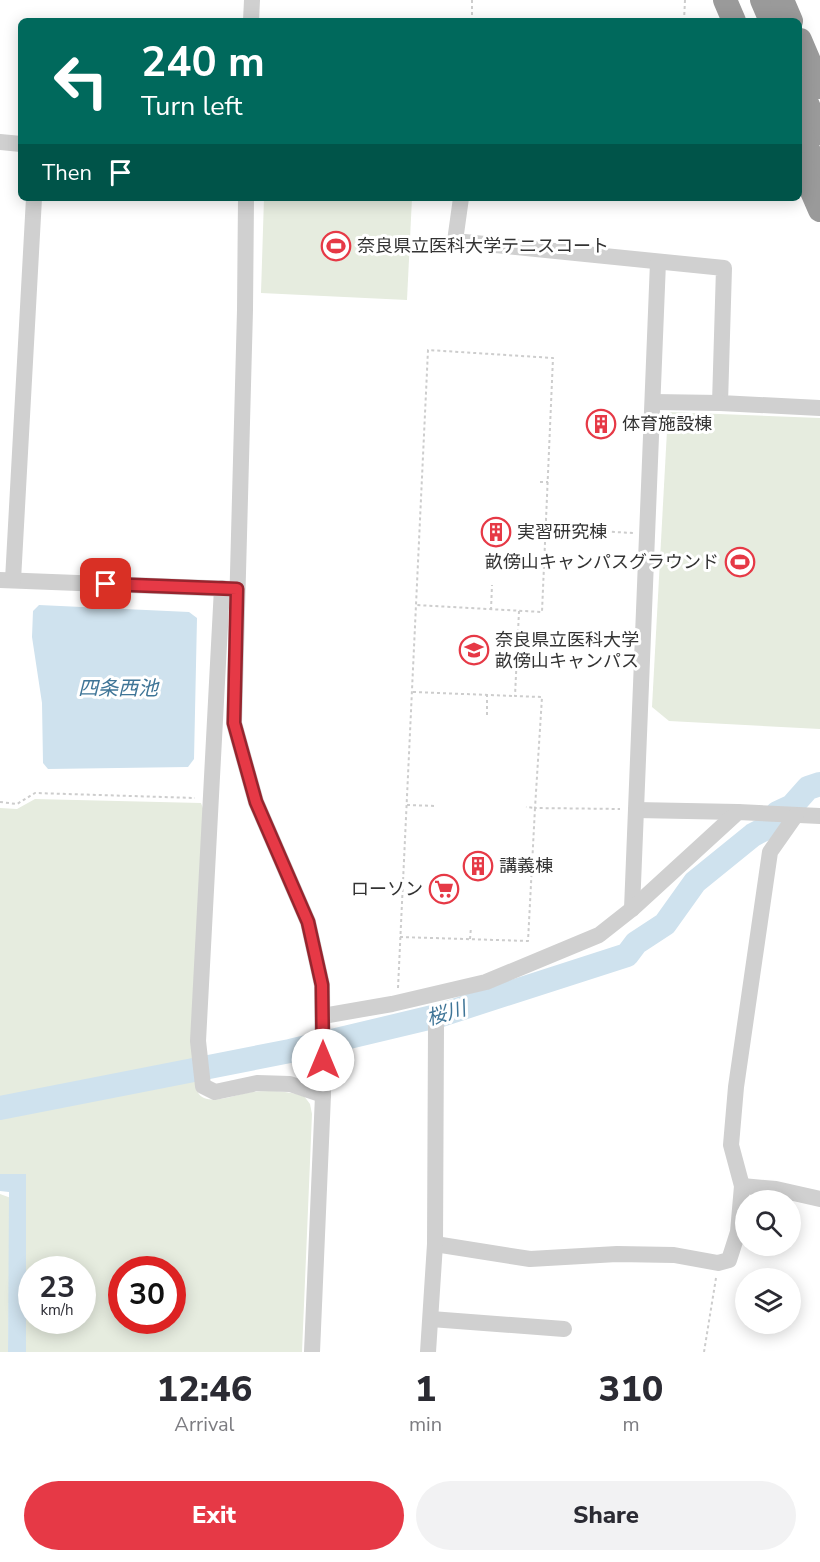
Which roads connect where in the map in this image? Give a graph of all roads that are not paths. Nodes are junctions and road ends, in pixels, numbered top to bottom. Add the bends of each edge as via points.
1 (252, 0) edge
2 (725, 0) edge
3 (743, 0) edge
4 (762, 0) edge
5 (782, 0) edge
6 (251, 18) edge
7 (733, 18) edge
8 (751, 18) edge
9 (770, 18) edge
10 (790, 18) edge
11 (802, 45) edge
12 (820, 87) edge
13 (802, 92) edge
14 (820, 133) edge
15 (802, 135) edge
16 (0, 142) edge
17 (18, 144) edge
18 (802, 169) edge
19 (820, 178) edge
20 (34, 201) edge
21 (246, 201) edge
22 (461, 201) edge
23 (820, 210) edge
24 (658, 262) junction
25 (652, 402) junction
26 (720, 403) junction
27 (820, 408) edge
28 (7, 580) edge
29 (229, 588) junction
30 (636, 810) junction
31 (738, 812) junction
32 (796, 815) junction
33 (820, 816) edge
34 (632, 909) junction
35 (323, 1016) junction
36 (436, 1026) dead end
37 (323, 1095) junction
38 (742, 1186) junction
39 (820, 1199) edge
40 (435, 1244) junction
41 (431, 1319) junction
42 (564, 1329) dead end
43 (312, 1352) edge
44 (428, 1352) edge

1 - 6 street
2 - 7 highway
3 - 8 highway
4 - 9 highway
5 - 10 highway
11 - 12 highway
13 - 14 highway
15 - 19 highway
16 - 17 street
18 - 23 highway
20 - 28 street
21 - 29 street via 245,310
22 - 24 street via 455,241
24 - 25 street
24 - 26 street via 724,268
25 - 26 street
25 - 30 street
26 - 27 street
28 - 29 street
29 - 35 street via 234,723 256,802 308,922 322,985
29 - 37 street via 211,799 198,1041 203,1086 215,1092 257,1083 290,1084
30 - 31 street
30 - 34 street
31 - 32 street
31 - 34 street
32 - 33 street
32 - 38 street via 770,852 731,1145
34 - 35 street via 599,935 486,982
35 - 37 street
36 - 40 street
37 - 43 street
38 - 39 street
38 - 40 street via 738,1232 729,1260 718,1263 674,1255 530,1259
40 - 41 street
41 - 42 street
41 - 44 street

